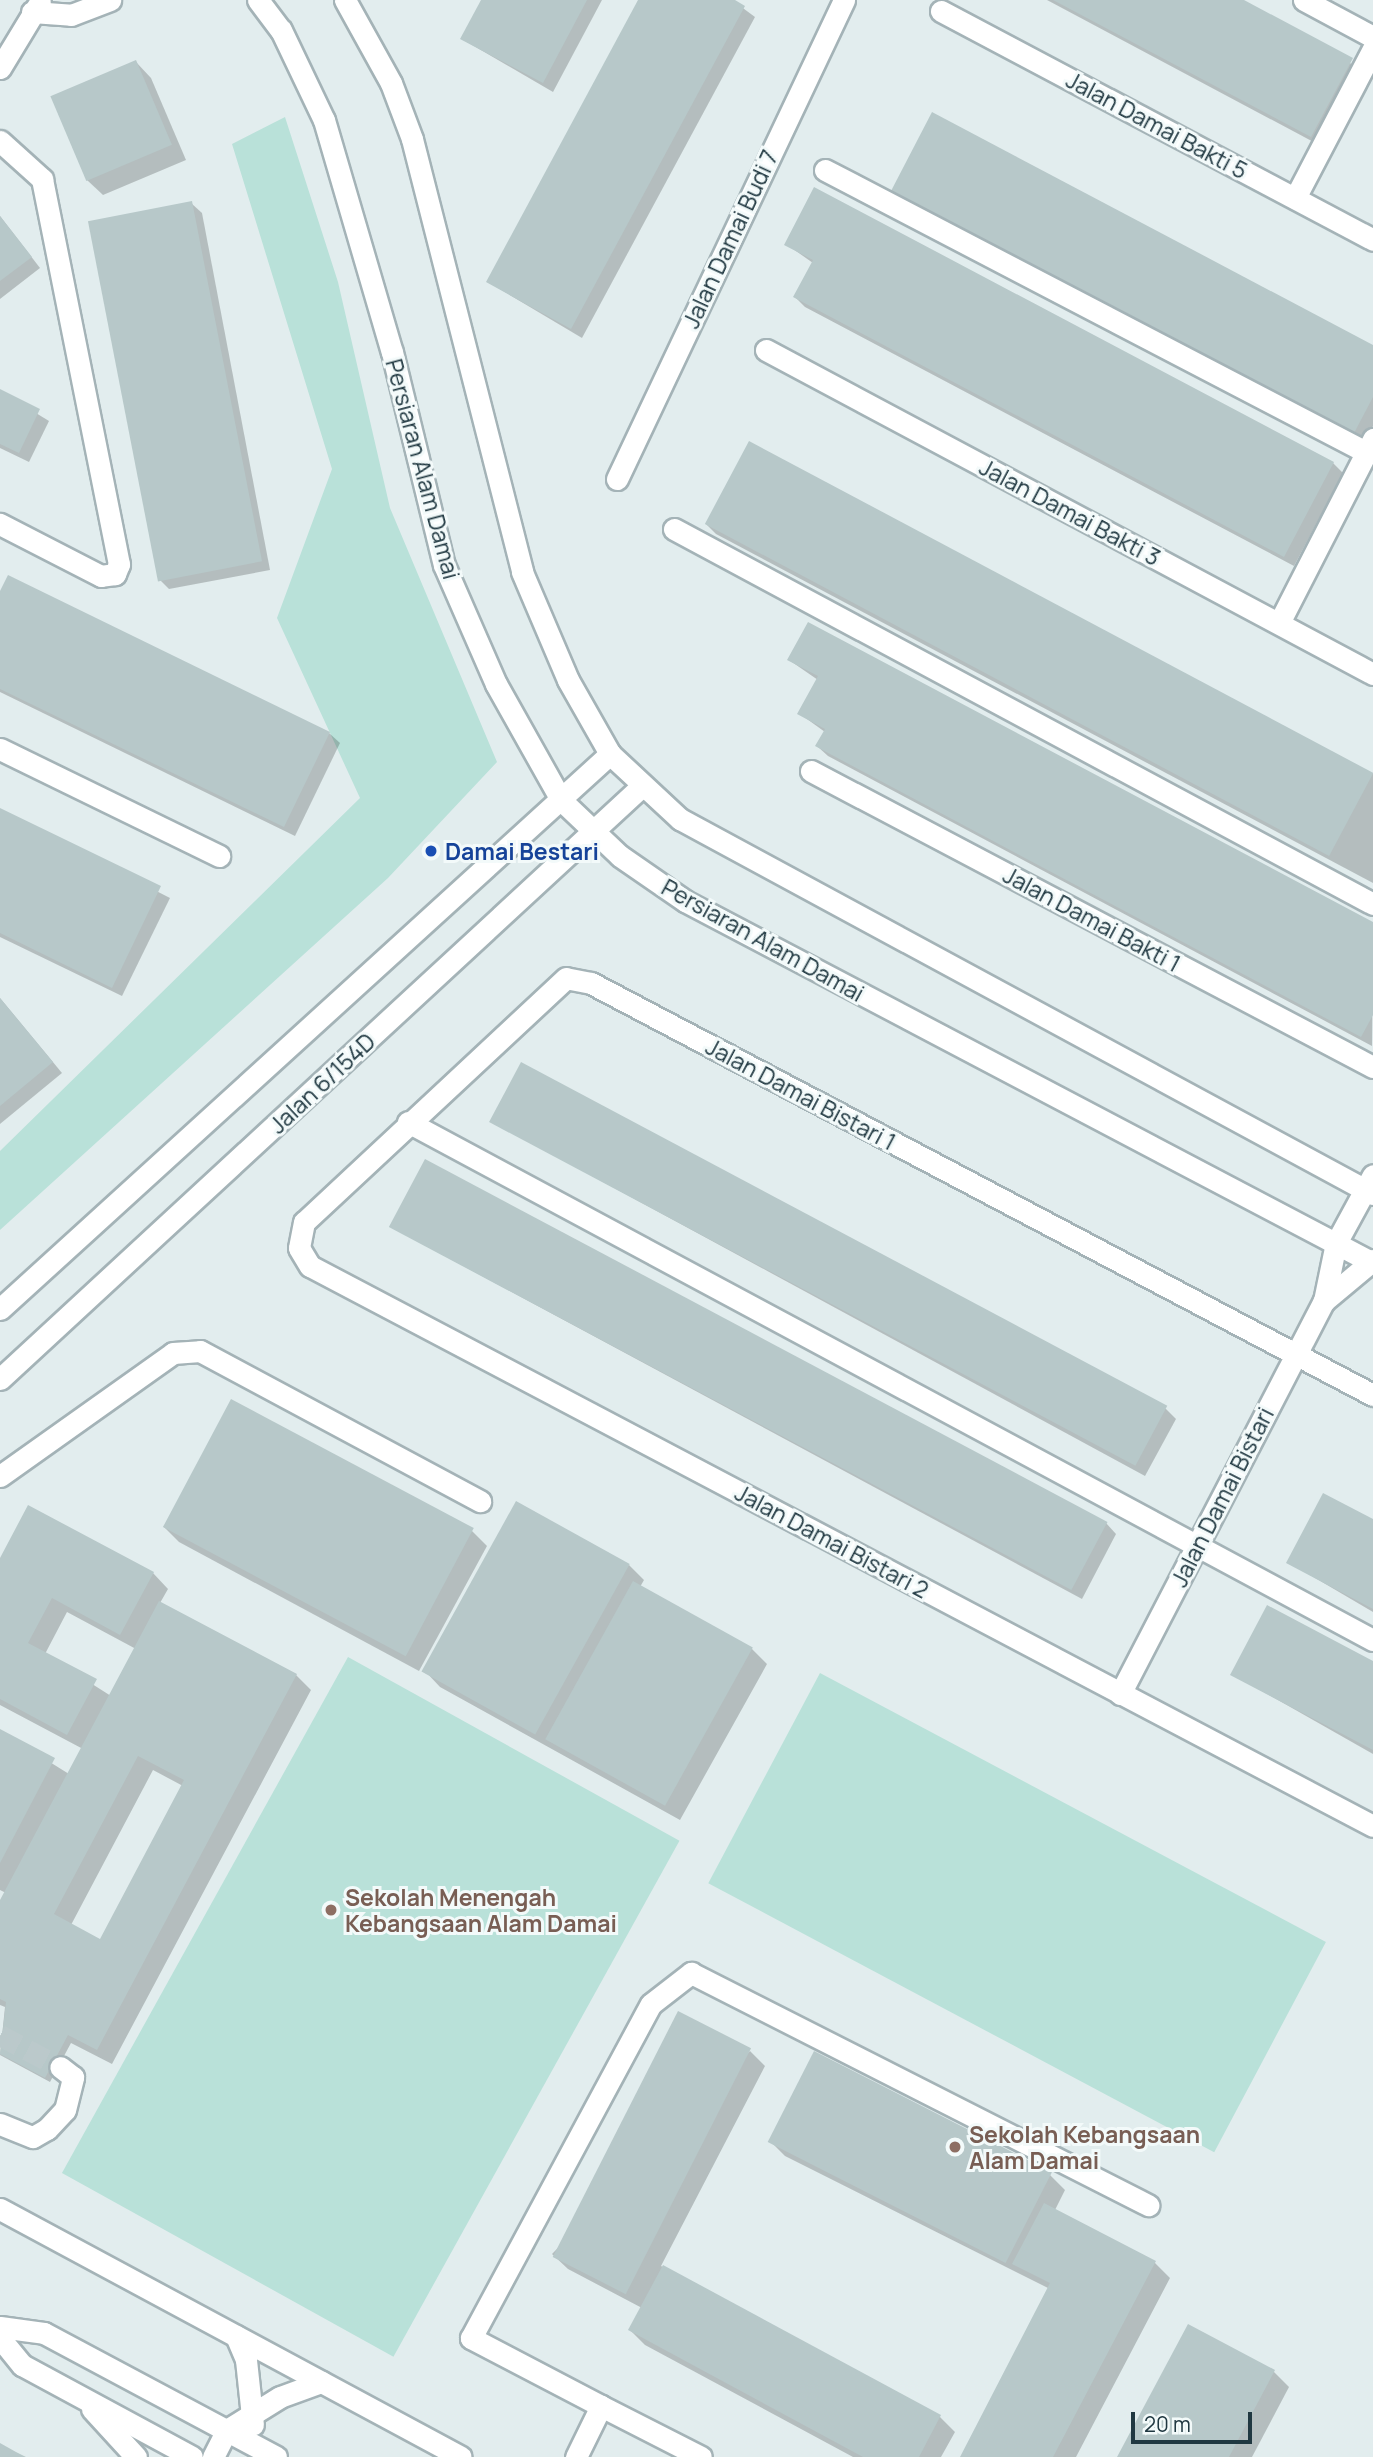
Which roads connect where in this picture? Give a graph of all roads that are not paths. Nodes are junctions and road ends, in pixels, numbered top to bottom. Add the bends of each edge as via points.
1 (110, 0) edge
2 (258, 0) edge
3 (345, 0) edge
4 (844, 0) edge
5 (1304, 0) edge
6 (37, 6) edge
7 (941, 11) dead end
8 (1373, 37) edge
9 (1373, 48) edge
10 (0, 68) edge
11 (0, 141) edge
12 (825, 170) dead end
13 (1295, 198) junction
14 (1373, 240) edge
15 (766, 350) dead end
16 (1370, 445) edge
17 (617, 479) dead end
18 (0, 524) edge
19 (674, 529) dead end
20 (1279, 623) junction
21 (1373, 674) edge
22 (0, 749) edge
23 (610, 754) junction
24 (811, 771) dead end
25 (543, 774) junction
26 (643, 785) junction
27 (561, 800) junction
28 (533, 827) junction
29 (593, 831) junction
30 (574, 850) junction
31 (219, 856) dead end
32 (621, 856) junction
33 (1373, 904) edge
34 (1373, 1068) edge
35 (408, 1122) junction
36 (1371, 1186) edge
37 (1336, 1243) junction
38 (299, 1248) joint
39 (1373, 1262) edge
40 (1324, 1301) junction
41 (0, 1309) edge
42 (1296, 1354) junction
43 (0, 1379) edge
44 (1373, 1395) edge
45 (0, 1476) edge
46 (480, 1501) dead end
47 (1196, 1547) junction
48 (1373, 1640) edge
49 (1120, 1694) junction
50 (1373, 1826) edge
51 (60, 2067) tunnel mouth
52 (0, 2124) edge
53 (1148, 2205) dead end
54 (0, 2209) edge
55 (0, 2327) edge
56 (236, 2336) junction
57 (0, 2338) edge
58 (321, 2382) junction
59 (81, 2397) junction
60 (601, 2406) junction
61 (252, 2414) junction
62 (227, 2430) junction
63 (251, 2451) edge
64 (136, 2457) edge
65 (192, 2457) edge
66 (213, 2457) edge
67 (276, 2457) edge
68 (461, 2457) edge
69 (576, 2457) edge
70 (701, 2457) edge

1 - 6 street via 71,15
2 - 25 street, Persiaran Alam Damai via 281,30 324,120 392,352 444,565
3 - 23 street via 391,83 412,139 522,572 568,680
4 - 17 street, Jalan Damai Budi 7
5 - 8 street
6 - 10 street
7 - 13 street, Jalan Damai Bakti 5
9 - 13 street
11 - 18 street via 42,179 119,564 115,574 101,576
12 - 16 street
13 - 14 street, Jalan Damai Bakti 5
15 - 20 street, Jalan Damai Bakti 3
16 - 20 street
19 - 33 street
20 - 21 street, Jalan Damai Bakti 3
22 - 31 street
23 - 26 street
23 - 27 street
24 - 34 street, Jalan Damai Bakti 1
25 - 27 street, Persiaran Alam Damai
25 - 28 street via 542,806
26 - 29 street, Jalan 6/154D
26 - 36 street via 680,818 794,884
27 - 28 street
27 - 29 street, Persiaran Alam Damai
28 - 41 street
29 - 30 street, Jalan 6/154D
29 - 32 street, Persiaran Alam Damai
30 - 32 street
30 - 43 street, Jalan 6/154D
32 - 37 street, Persiaran Alam Damai via 685,901
35 - 38 street, Jalan Damai Bistari 1 via 304,1222
35 - 42 street, Jalan Damai Bistari 1 via 566,978 591,983
35 - 47 street
36 - 37 street, Jalan Damai Bistari
37 - 39 street, Persiaran Alam Damai
37 - 40 street, Jalan Damai Bistari
38 - 49 street, Jalan Damai Bistari 2 via 310,1266
39 - 40 street, Jalan Damai Bistari
40 - 42 street, Jalan Damai Bistari
42 - 44 street, Jalan Damai Bistari 1
42 - 47 street, Jalan Damai Bistari
45 - 46 street via 173,1353 200,1351
47 - 48 street
47 - 49 street, Jalan Damai Bistari
49 - 50 street, Jalan Damai Bistari 2
51 - 52 street via 73,2077 65,2110 47,2129 33,2137
53 - 60 street via 691,1973 651,2004 471,2338
54 - 56 street
55 - 62 street via 44,2333
56 - 58 street
56 - 61 street
57 - 59 street via 22,2365
58 - 61 street
58 - 68 street
59 - 64 street
59 - 65 street
60 - 69 street
60 - 70 street
61 - 62 street
61 - 63 street
62 - 63 street
62 - 66 street
63 - 67 street

